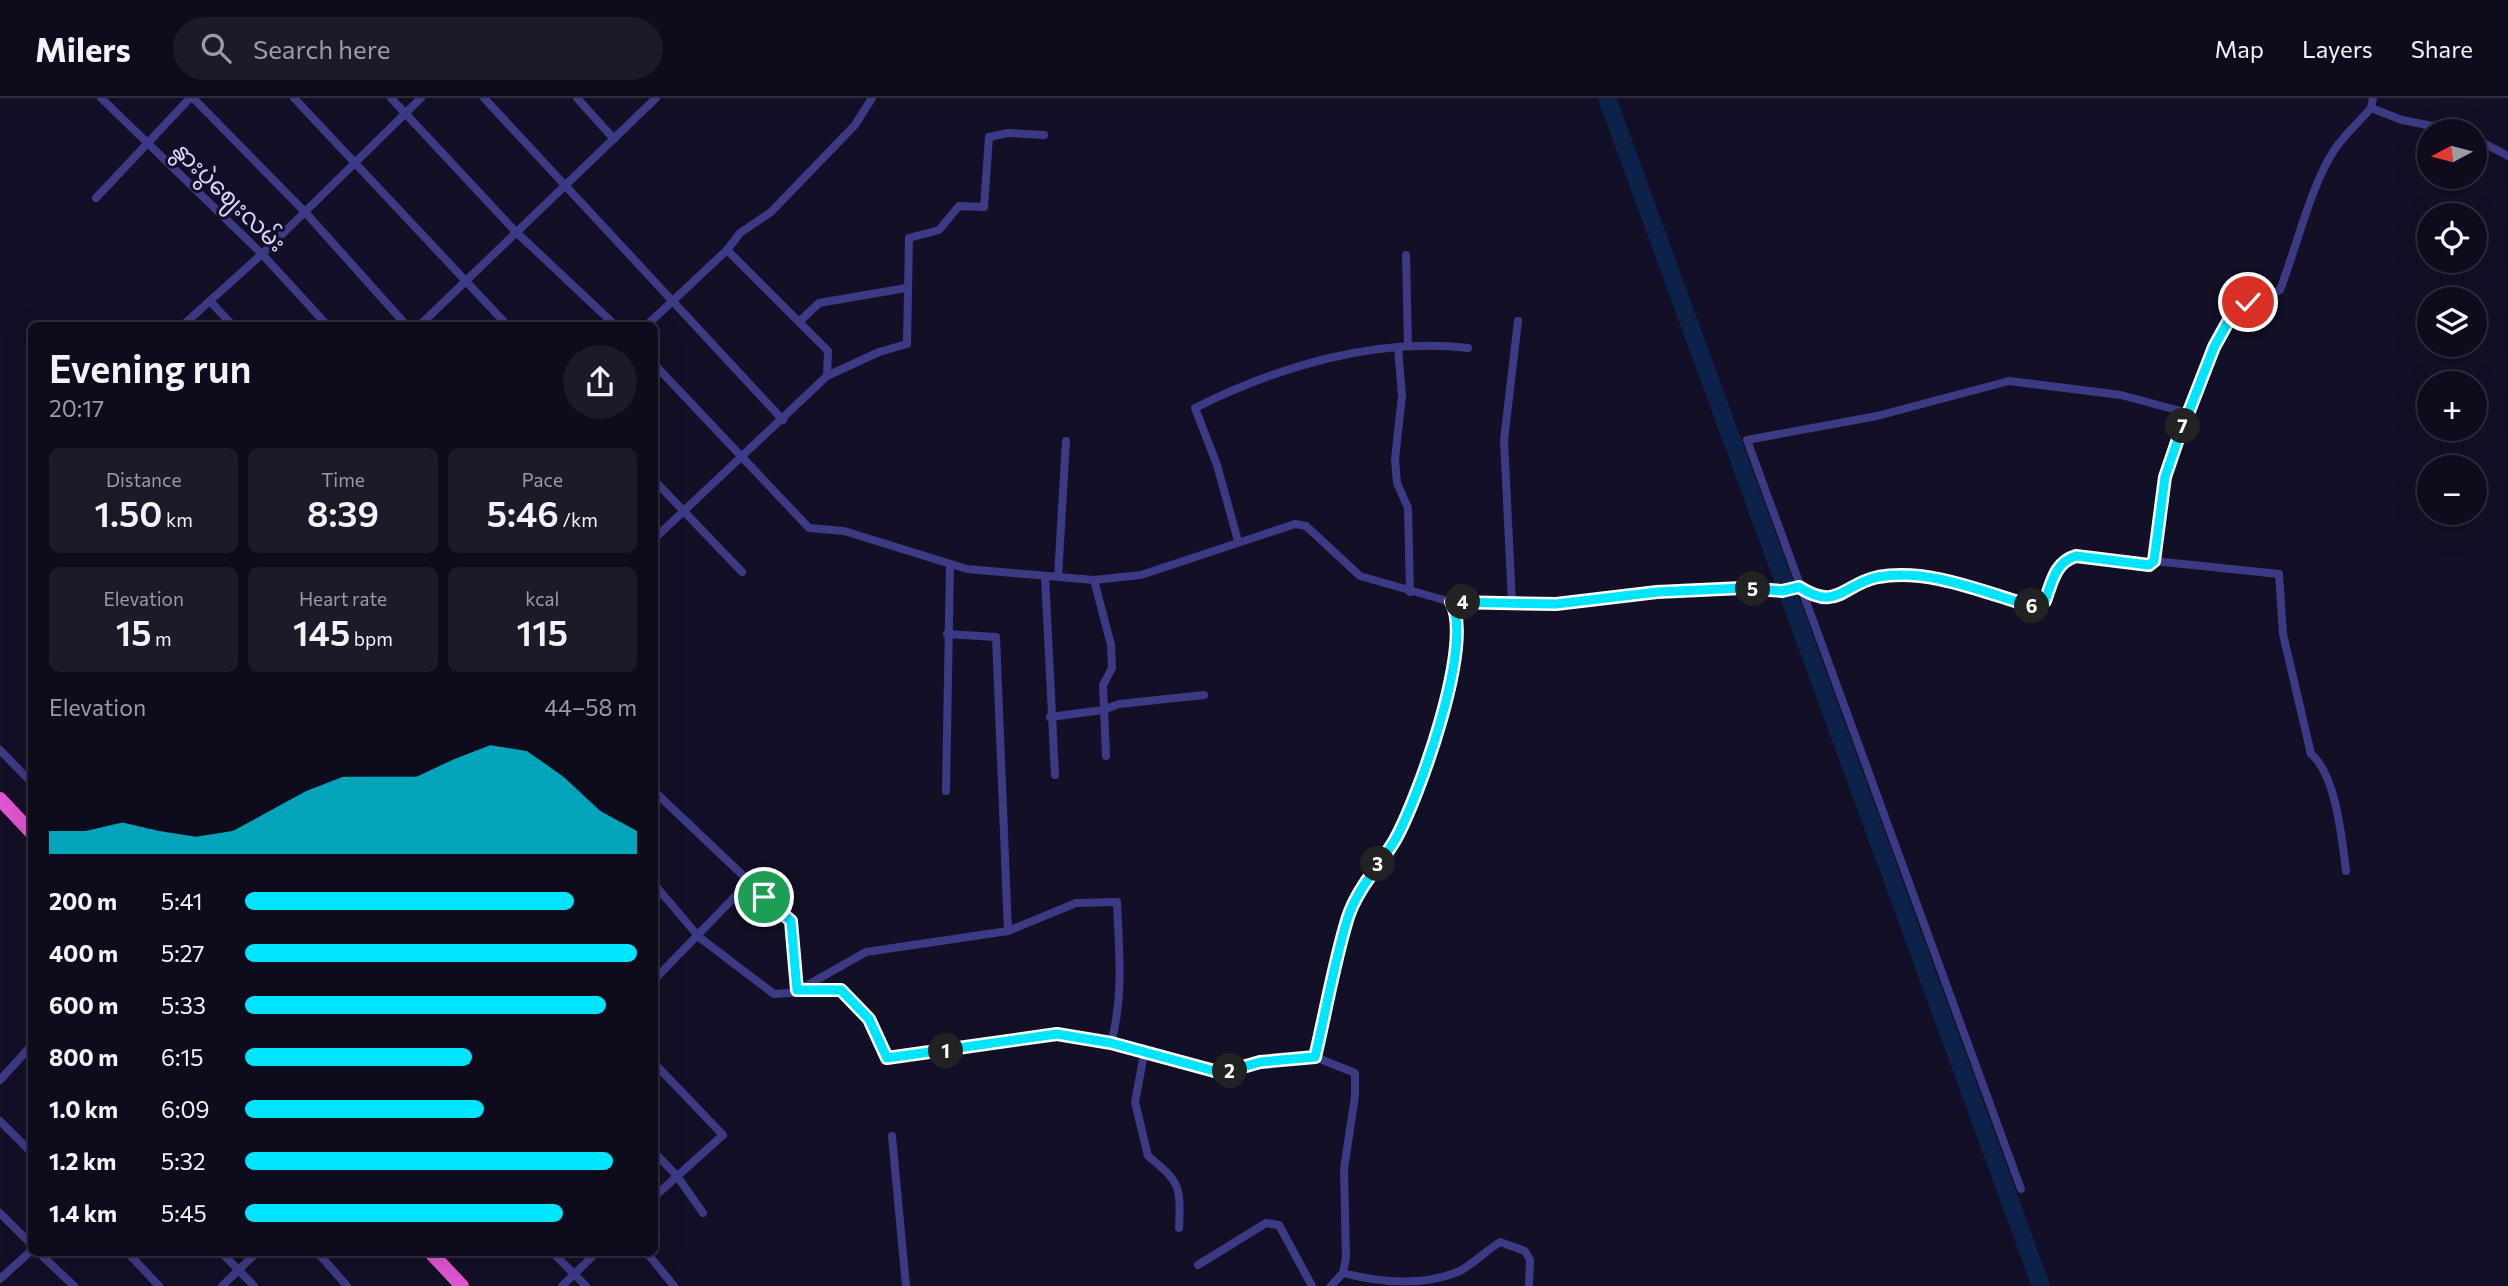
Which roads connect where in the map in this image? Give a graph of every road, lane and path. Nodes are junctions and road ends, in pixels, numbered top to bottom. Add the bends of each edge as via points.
1 (101, 98) edge
2 (191, 98) edge
3 (293, 98) edge
4 (391, 98) edge
5 (421, 98) edge
6 (484, 98) edge
7 (577, 98) edge
8 (656, 98) edge
9 (872, 98) edge
10 (2373, 98) edge
11 (2371, 108) junction
12 (405, 113) junction
13 (2417, 123) edge
14 (1044, 135) dead end
15 (614, 139) junction
16 (145, 143) junction
17 (2487, 145) edge
18 (2508, 156) edge
19 (356, 162) junction
20 (566, 183) junction
21 (96, 198) dead end
22 (305, 212) junction
23 (515, 231) junction
24 (727, 250) junction
25 (262, 254) junction
26 (1406, 256) dead end
27 (466, 281) junction
28 (906, 288) junction
29 (672, 299) junction
30 (210, 301) junction
31 (1518, 321) dead end
32 (186, 322) edge
33 (229, 322) edge
34 (324, 322) edge
35 (403, 322) edge
36 (423, 322) edge
37 (504, 322) edge
38 (612, 322) edge
39 (650, 322) edge
40 (799, 322) junction
41 (1408, 346) junction
42 (1398, 347) junction
43 (1468, 348) dead end
44 (658, 368) edge
45 (827, 376) junction
46 (2188, 413) junction
47 (783, 420) junction
48 (1066, 441) dead end
49 (743, 456) junction
50 (658, 484) edge
51 (684, 510) junction
52 (658, 536) edge
53 (1238, 541) junction
54 (2154, 561) junction
55 (950, 564) junction
56 (741, 572) dead end
57 (1045, 576) junction
58 (1058, 577) junction
59 (1094, 580) junction
60 (1799, 587) junction
61 (1410, 592) junction
62 (1451, 602) junction
63 (1512, 603) junction
64 (947, 634) junction
65 (1204, 695) dead end
66 (1103, 710) junction
67 (1050, 717) junction
68 (0, 750) edge
69 (1105, 756) dead end
70 (1055, 775) dead end
71 (28, 779) edge
72 (947, 791) dead end
73 (658, 795) edge
74 (0, 799) edge
75 (28, 829) edge
76 (2346, 871) dead end
77 (750, 881) junction
78 (658, 889) edge
79 (1009, 931) junction
80 (699, 937) junction
81 (658, 973) edge
82 (797, 990) junction
83 (1111, 1043) junction
84 (28, 1053) edge
85 (1144, 1054) junction
86 (1315, 1057) junction
87 (658, 1067) edge
88 (0, 1080) edge
89 (0, 1121) edge
90 (892, 1136) dead end
91 (28, 1149) edge
92 (658, 1156) edge
93 (677, 1176) junction
94 (2021, 1189) dead end
95 (658, 1193) edge
96 (0, 1213) edge
97 (704, 1213) dead end
98 (1180, 1228) dead end
99 (28, 1244) edge
100 (28, 1252) edge
101 (42, 1256) edge
102 (131, 1256) edge
103 (225, 1256) edge
104 (253, 1256) edge
105 (321, 1256) edge
106 (433, 1256) edge
107 (556, 1256) edge
108 (593, 1256) edge
109 (649, 1256) edge
110 (1198, 1265) dead end
111 (239, 1270) junction
112 (1343, 1273) junction
113 (575, 1274) junction
114 (0, 1279) edge
115 (454, 1283) edge
116 (74, 1286) edge
117 (159, 1286) edge
118 (222, 1286) edge
119 (254, 1286) edge
120 (347, 1286) edge
121 (562, 1286) edge
122 (586, 1286) edge
123 (674, 1286) edge
124 (906, 1286) edge
125 (1312, 1286) edge
126 (1331, 1286) edge
127 (1529, 1286) edge

1 - 16 street, နွားပွဲဈေးလမ်း
2 - 16 street
2 - 22 street
3 - 19 street
4 - 12 street
5 - 12 street
6 - 20 street
7 - 15 street
8 - 15 street
9 - 24 street via 834,147
10 - 11 street
11 - 13 street
11 - 46 street via 2333,151 2280,290 2235,309
12 - 19 street
12 - 23 street
14 - 28 street via 989,137 984,207 959,206 939,230 909,238
15 - 20 street
16 - 21 street
16 - 25 street, နွားပွဲဈေးလမ်း
17 - 18 street
19 - 22 street
19 - 27 street
20 - 23 street
20 - 29 street
22 - 25 street
22 - 35 street
23 - 27 street
23 - 38 street
24 - 29 street
24 - 40 street
25 - 30 street
25 - 34 street, နွားပွဲဈေးလမ်း
26 - 41 street
27 - 36 street
27 - 37 street
28 - 40 street via 819,303
28 - 45 street via 907,344
29 - 39 street
29 - 47 street
30 - 32 street
30 - 33 street
31 - 63 street via 1504,440
40 - 45 street via 828,351
41 - 42 street
41 - 43 street
42 - 53 street via 1308,363 1195,408
42 - 61 street via 1402,396 1396,483 1408,508
44 - 49 street
45 - 47 street
46 - 54 street via 2165,477
46 - 60 street via 2121,395 2009,381 1877,416 1747,440
47 - 49 street
48 - 58 street
49 - 51 street
49 - 55 street via 809,528 844,531
50 - 51 street
51 - 52 street
51 - 56 street
53 - 59 street via 1140,575
53 - 61 street via 1286,526 1306,526 1360,576
54 - 60 street via 2143,566 2076,556 2066,559 2045,601 2031,606 1927,577 1877,577 1839,597 1827,598
54 - 76 street via 2279,574 2283,634 2311,754 2320,761 2330,789
55 - 57 street
55 - 64 street
57 - 58 street
57 - 67 street
58 - 59 street
59 - 66 street via 1111,645 1112,668 1103,685
60 - 63 street
60 - 94 street
61 - 62 street
62 - 63 street
62 - 86 street via 1457,612 1458,633 1430,753 1395,840 1359,890 1348,918
64 - 72 street
64 - 79 street via 996,638
65 - 66 street via 1119,704
66 - 67 street
66 - 69 street
67 - 70 street
68 - 71 street
73 - 77 street
74 - 75 highway
77 - 80 street
77 - 82 street via 791,921
78 - 80 street
79 - 82 street via 866,952
79 - 83 street via 1076,903 1117,902 1121,981
80 - 81 street
80 - 82 street via 774,994
82 - 83 street via 841,990 869,1019 887,1058 1057,1034
83 - 85 street
84 - 88 street
85 - 86 street via 1222,1073 1260,1062
85 - 98 street via 1135,1102 1148,1156 1175,1181 1181,1200
86 - 112 street via 1355,1073 1344,1170
87 - 93 street via 723,1135
89 - 91 street
90 - 124 street
92 - 93 street
93 - 95 street
93 - 97 street
96 - 99 street
100 - 114 street
101 - 116 street
102 - 117 street
103 - 111 street
104 - 111 street
105 - 120 street
106 - 115 highway
107 - 113 street
108 - 113 street
109 - 123 street
110 - 125 street via 1274,1222
111 - 118 street
111 - 119 street
112 - 126 street
112 - 127 street via 1399,1285 1426,1282 1458,1273 1500,1242 1525,1251 1530,1261
113 - 121 street
113 - 122 street

